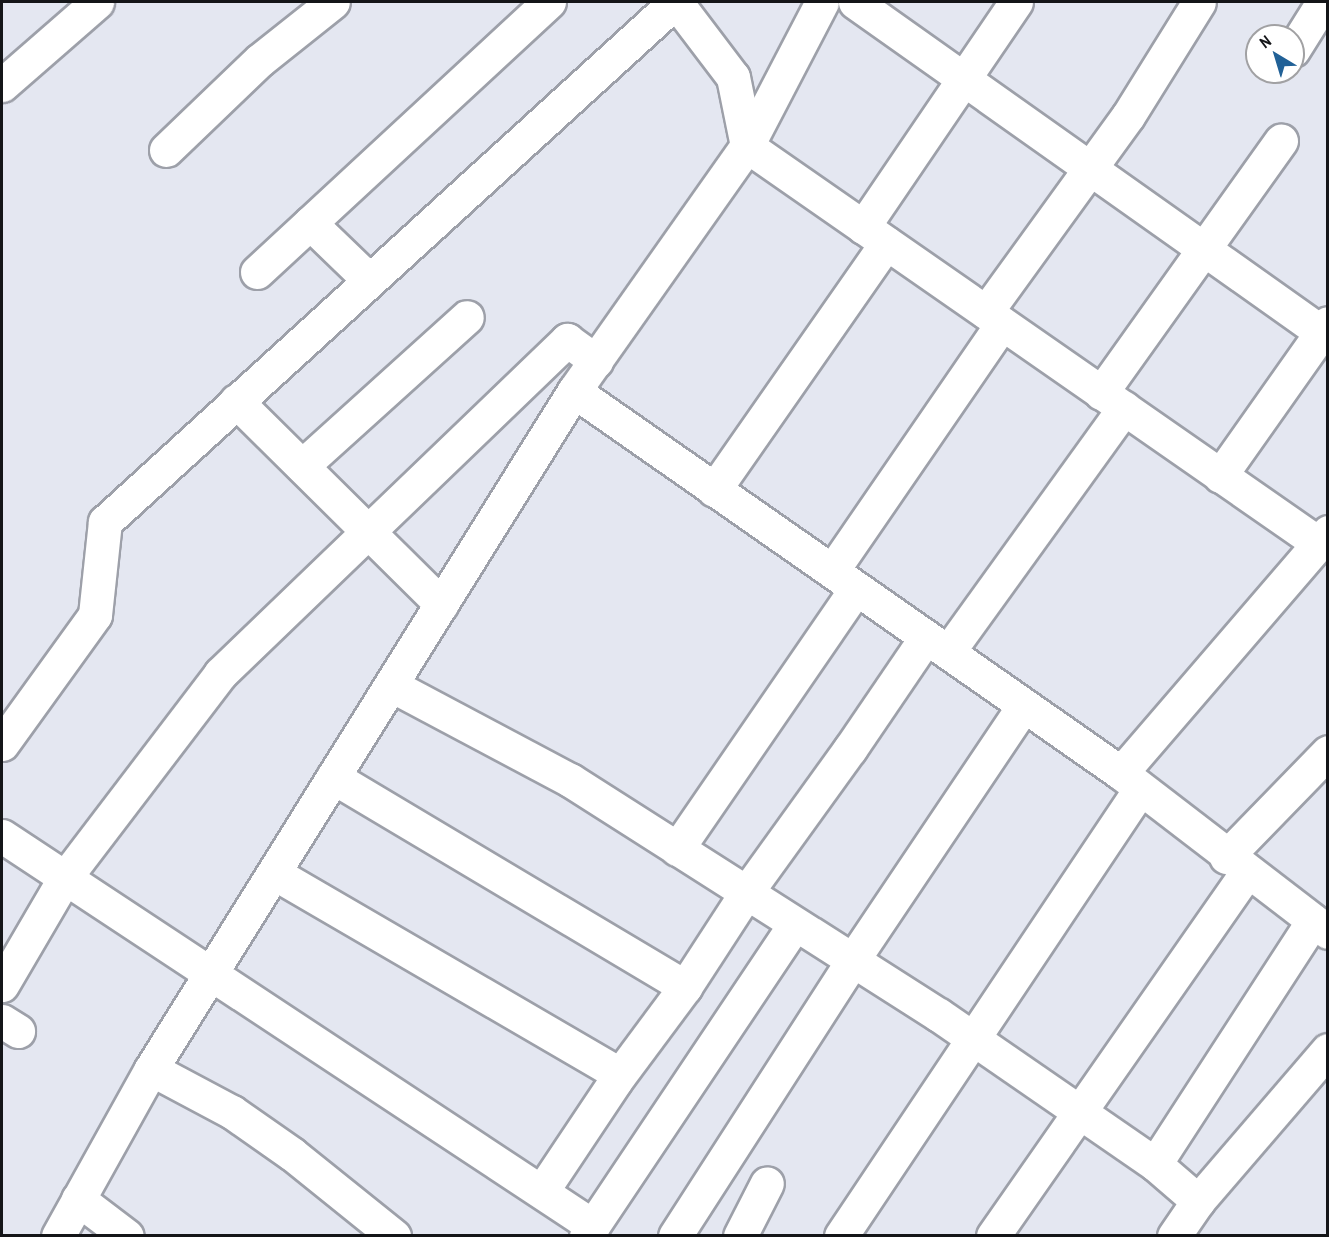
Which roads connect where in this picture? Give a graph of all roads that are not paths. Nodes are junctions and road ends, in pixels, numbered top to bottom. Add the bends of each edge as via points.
1 (97, 2) edge
2 (333, 2) edge
3 (549, 2) edge
4 (675, 2) edge
5 (822, 2) edge
6 (855, 2) edge
7 (1016, 2) edge
8 (1198, 2) edge
9 (1323, 2) edge
10 (1305, 31) edge
11 (964, 79) junction
12 (2, 85) edge
13 (1281, 141) dead end
14 (747, 146) junction
15 (166, 150) dead end
16 (1090, 168) junction
17 (310, 223) junction
18 (875, 235) junction
19 (1205, 249) junction
20 (258, 272) dead end
21 (369, 280) junction
22 (467, 317) dead end
23 (994, 318) junction
24 (1324, 327) edge
25 (596, 361) junction
26 (574, 392) junction
27 (1112, 400) junction
28 (236, 401) junction
29 (302, 466) junction
30 (1220, 476) junction
31 (714, 490) junction
32 (368, 532) junction
33 (1323, 538) edge
34 (844, 580) junction
35 (441, 604) junction
36 (937, 645) junction
37 (391, 685) junction
38 (1024, 705) junction
39 (2, 744) edge
40 (1328, 752) edge
41 (333, 777) junction
42 (1131, 781) junction
43 (2, 836) edge
44 (677, 849) junction
45 (1237, 864) junction
46 (274, 873) junction
47 (64, 879) junction
48 (746, 893) junction
49 (794, 925) junction
50 (1320, 926) edge
51 (852, 961) junction
52 (210, 976) junction
53 (2, 985) edge
54 (685, 987) junction
55 (973, 1038) junction
56 (1328, 1050) edge
57 (151, 1070) junction
58 (620, 1074) junction
59 (1079, 1111) junction
60 (1155, 1164) junction
61 (767, 1183) dead end
62 (542, 1191) junction
63 (78, 1199) junction
64 (1198, 1201) junction
65 (590, 1231) edge
66 (58, 1236) edge
67 (127, 1236) edge
68 (394, 1236) edge
69 (675, 1236) edge
70 (740, 1236) edge
71 (841, 1236) edge
72 (993, 1236) edge
73 (1174, 1236) edge

1 - 12 street
2 - 15 street via 261,60
3 - 17 street
4 - 14 street via 733,77
4 - 21 street
5 - 14 street
6 - 11 street
7 - 11 street
8 - 16 street via 1128,116
9 - 10 street
11 - 16 street
11 - 18 street
13 - 19 street
14 - 18 street
14 - 25 street
16 - 19 street
16 - 23 street
17 - 20 street
17 - 21 street
18 - 23 street
18 - 31 street
19 - 24 street
19 - 27 street
21 - 28 street
22 - 29 street
23 - 27 street
23 - 34 street
24 - 30 street
25 - 26 street
25 - 32 street via 567,340
26 - 31 street
26 - 35 street
27 - 30 street
27 - 36 street
28 - 29 street
28 - 39 street via 105,522 95,615
29 - 32 street
30 - 33 street
31 - 34 street
32 - 35 street
32 - 47 street via 220,674
33 - 42 street
34 - 36 street
34 - 44 street
35 - 37 street
36 - 38 street
36 - 48 street via 850,749
37 - 41 street
37 - 44 street via 570,780
38 - 42 street
38 - 51 street
40 - 45 street
41 - 46 street
41 - 54 street
42 - 45 street
42 - 55 street
43 - 47 street
44 - 48 street
45 - 50 street
45 - 59 street
46 - 52 street
46 - 58 street
47 - 52 street
47 - 53 street
48 - 49 street
48 - 54 street
49 - 51 street
49 - 65 street
50 - 60 street
51 - 55 street
51 - 69 street
52 - 57 street
52 - 62 street
54 - 58 street
55 - 59 street
55 - 71 street
56 - 64 street
57 - 63 street
57 - 68 street via 232,1112 292,1154
58 - 62 street
59 - 60 street
59 - 72 street
60 - 64 street
61 - 70 street
62 - 65 street
63 - 66 street
63 - 67 street
64 - 73 street

